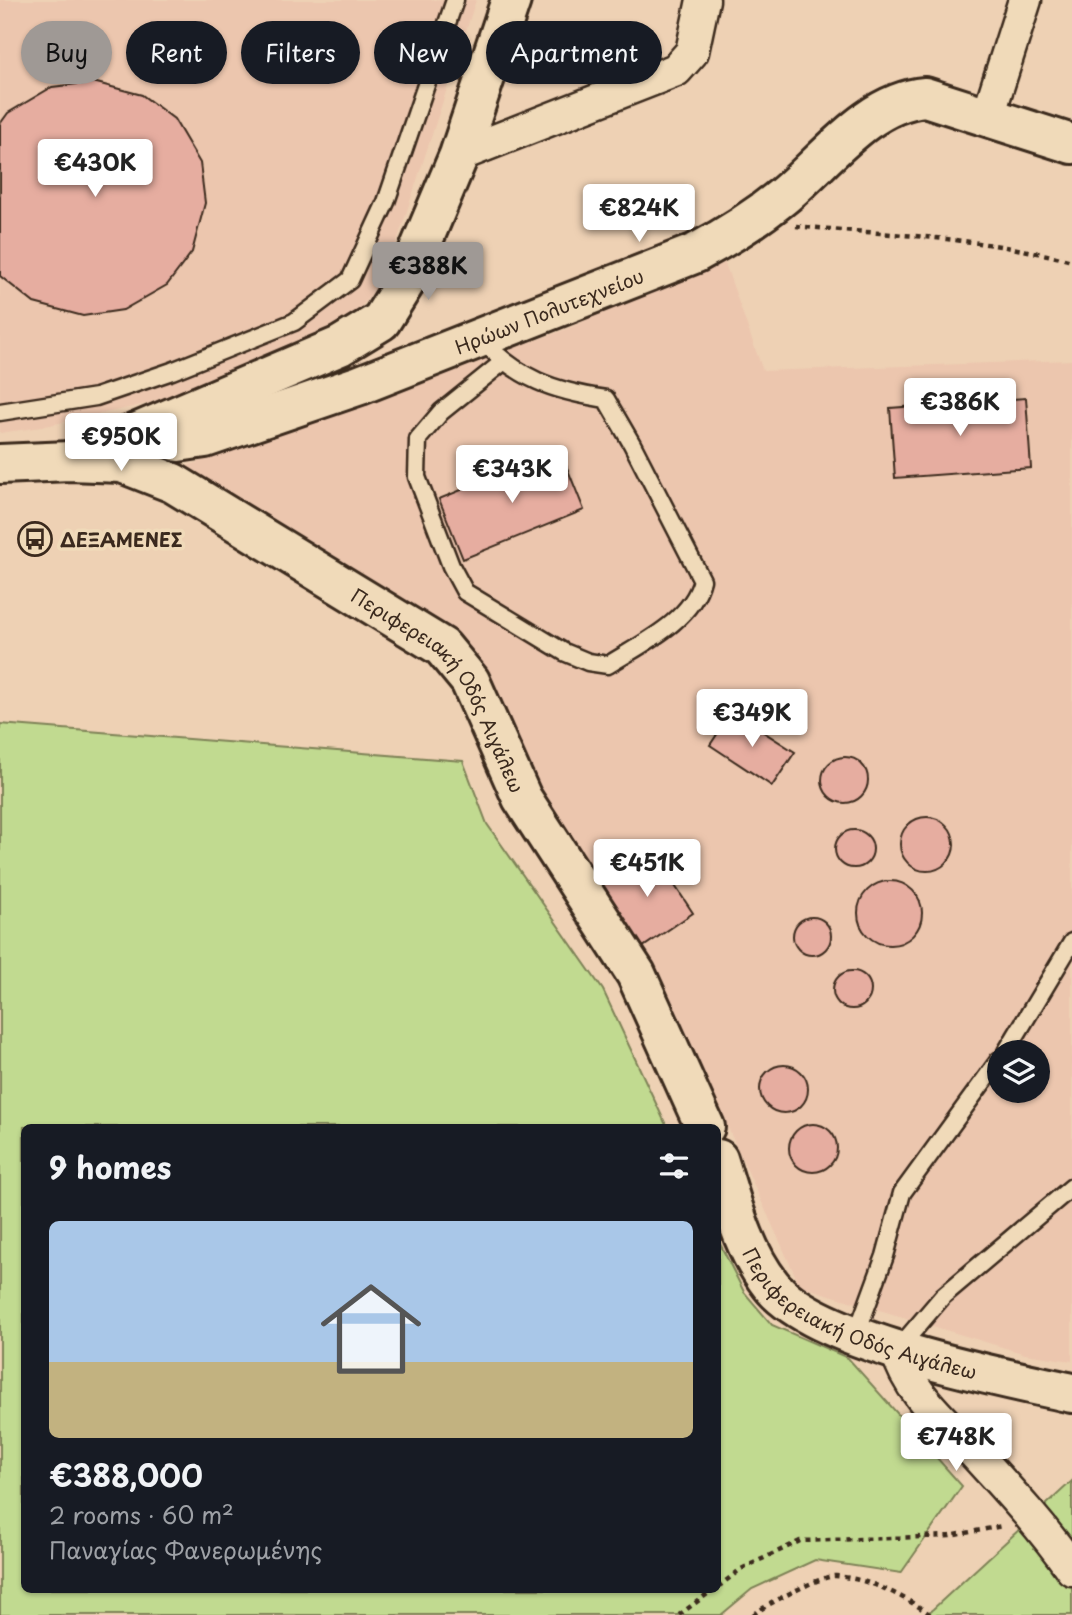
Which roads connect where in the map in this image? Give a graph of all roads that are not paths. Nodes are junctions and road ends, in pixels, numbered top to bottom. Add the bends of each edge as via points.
1 (455, 0) edge
2 (511, 0) edge
3 (703, 0) edge
4 (1021, 1) edge
5 (988, 116) junction
6 (1072, 144) edge
7 (459, 155) junction
8 (491, 349) junction
9 (0, 412) edge
10 (150, 429) junction
11 (70, 461) junction
12 (0, 464) edge
13 (1072, 942) edge
14 (1013, 1040) edge
15 (987, 1076) edge
16 (704, 1124) edge
17 (721, 1167) edge
18 (1072, 1187) edge
19 (856, 1335) junction
20 (897, 1350) junction
21 (1072, 1393) edge
22 (1072, 1569) edge

1 - 9 lane via 386,202 349,280 294,322 172,371 96,397
2 - 7 main road
3 - 7 street via 692,52 676,71
4 - 5 street
5 - 6 main road, Ηρώων Πολυτεχνείου
5 - 8 main road, Ηρώων Πολυτεχνείου via 925,97 905,99 867,122 781,197 695,253
7 - 10 main road via 406,281 381,321 340,346
8 - 8 lane via 537,382 606,399 702,580 698,597 667,627 608,665 564,652 465,592 417,477 418,439
8 - 10 main road, Ηρώων Πολυτεχνείου via 360,385 205,438 178,442
10 - 11 main road
11 - 12 main road, Περιφερειακή Οδός Αιγάλεω
11 - 16 main road, Περιφερειακή Οδός Αιγάλεω via 122,463 173,484 442,648 470,681 522,799 636,974
13 - 14 lane
15 - 19 lane via 902,1193
17 - 19 main road, Περιφερειακή Οδός Αιγάλεω via 749,1253 772,1287 806,1314
18 - 20 lane via 943,1296
19 - 20 main road, Περιφερειακή Οδός Αιγάλεω
20 - 21 main road, Περιφερειακή Οδός Αιγάλεω
20 - 22 street via 914,1388 1034,1520

